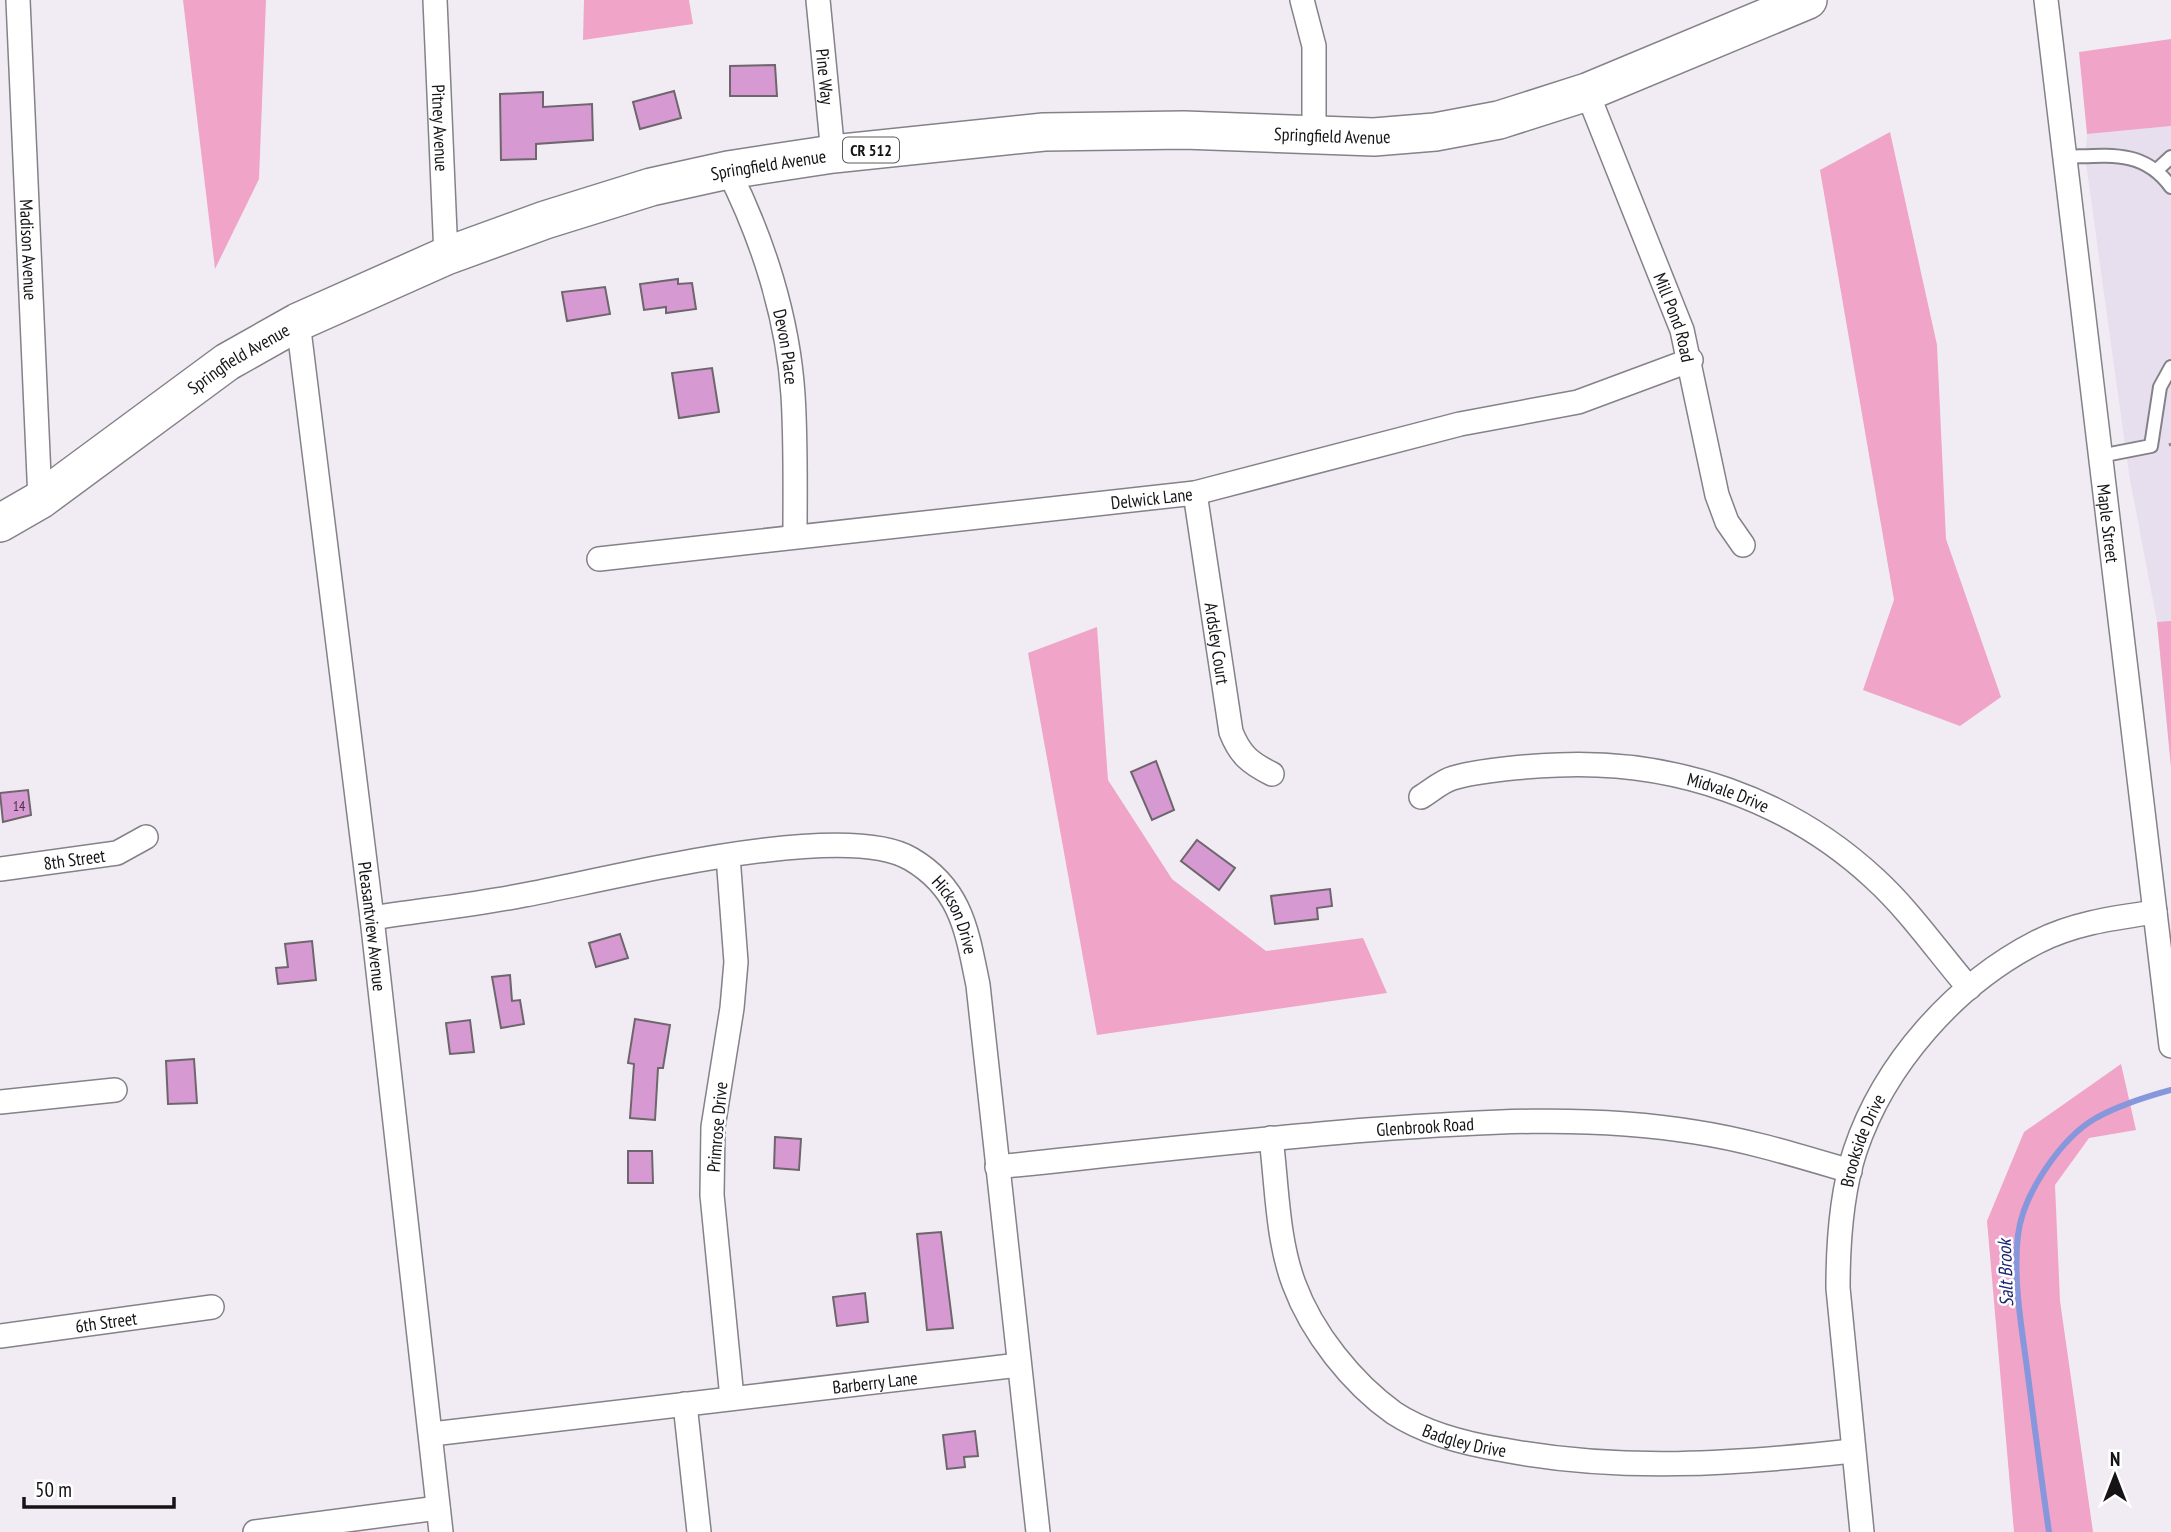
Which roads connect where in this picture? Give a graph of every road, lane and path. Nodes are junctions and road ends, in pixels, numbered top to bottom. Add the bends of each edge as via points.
1 (18, 0) edge
2 (435, 0) edge
3 (818, 0) edge
4 (1302, 0) edge
5 (1808, 0) edge
6 (2046, 0) edge
7 (1587, 92) junction
8 (1314, 134) junction
9 (833, 154) junction
10 (2063, 157) junction
11 (2171, 157) edge
12 (2158, 169) junction
13 (728, 170) junction
14 (2171, 187) edge
15 (446, 256) junction
16 (298, 321) junction
17 (1690, 360) junction
18 (2171, 367) edge
19 (2100, 456) junction
20 (1195, 493) junction
21 (40, 500) junction
22 (0, 523) edge
23 (796, 535) junction
24 (1743, 545) dead end
25 (599, 559) dead end
26 (1272, 774) dead end
27 (1421, 797) dead end
28 (146, 837) dead end
29 (728, 856) junction
30 (0, 869) edge
31 (2155, 912) junction
32 (372, 918) junction
33 (1969, 988) junction
34 (2171, 1046) edge
35 (115, 1090) dead end
36 (0, 1102) edge
37 (1271, 1138) junction
38 (997, 1167) junction
39 (1850, 1171) junction
40 (212, 1307) dead end
41 (0, 1336) edge
42 (1018, 1365) junction
43 (732, 1398) junction
44 (685, 1404) junction
45 (432, 1434) junction
46 (1852, 1451) junction
47 (438, 1508) junction
48 (255, 1532) edge
49 (441, 1532) edge
50 (699, 1532) edge
51 (1038, 1532) edge
52 (1862, 1532) edge

1 - 21 street, Madison Avenue
2 - 15 street, Pitney Avenue
3 - 9 street, Pine Way
4 - 8 street via 1314,46
5 - 7 main road, Springfield Avenue / CR 512
6 - 10 street, Maple Street
7 - 8 main road, Springfield Avenue / CR 512 via 1499,120 1435,132 1374,137
7 - 17 street, Mill Pond Road
8 - 9 main road, Springfield Avenue / CR 512 via 1044,132
9 - 13 main road, Springfield Avenue / CR 512
10 - 12 lane via 2111,155
10 - 19 street, Maple Street
11 - 12 lane
12 - 14 lane
13 - 15 main road, Springfield Avenue / CR 512 via 638,191
13 - 23 street, Devon Place via 776,293 793,393
15 - 16 main road, Springfield Avenue / CR 512
16 - 21 main road, Springfield Avenue / CR 512 via 227,362
16 - 32 street, Pleasantview Avenue
17 - 20 street, Delwick Lane via 1578,402 1460,424
17 - 24 street, Mill Pond Road via 1717,495 1727,522
18 - 19 lane via 2160,387 2151,446
19 - 31 street, Maple Street
20 - 23 street, Delwick Lane
20 - 26 street, Ardsley Court via 1231,732 1249,762
21 - 22 main road, Springfield Avenue / CR 512
23 - 25 street, Delwick Lane
27 - 33 street, Midvale Drive via 1451,778 1544,765 1633,766 1721,787 1802,824 1839,849 1884,889
28 - 30 street, 8th Street via 117,853
29 - 32 street, Hickson Drive via 523,896
29 - 38 street, Hickson Drive via 871,845 909,857 954,898 963,916 978,985
29 - 43 street, Primrose Drive via 736,962 713,1128 712,1195
31 - 33 street, Brookside Drive via 2096,920 2069,929 2025,949
31 - 34 street, Maple Street
32 - 45 street, Pleasantview Avenue
33 - 39 street, Brookside Drive via 1914,1044 1892,1077 1872,1112
35 - 36 street
37 - 38 street, Glenbrook Road
37 - 39 street, Glenbrook Road via 1520,1120 1622,1124 1756,1144
37 - 46 street, Badgley Drive via 1285,1252 1307,1313 1344,1364 1394,1413 1474,1445 1622,1464 1696,1465
38 - 42 street, Hickson Drive
39 - 46 street, Brookside Drive via 1838,1288
40 - 41 street, 6th Street
42 - 43 street, Barberry Lane
42 - 51 street, Hickson Drive
43 - 44 street, Barberry Lane
44 - 45 street
44 - 50 street
45 - 47 street, Pleasantview Avenue
46 - 52 street, Brookside Drive
47 - 48 street
47 - 49 street, Pleasantview Avenue

